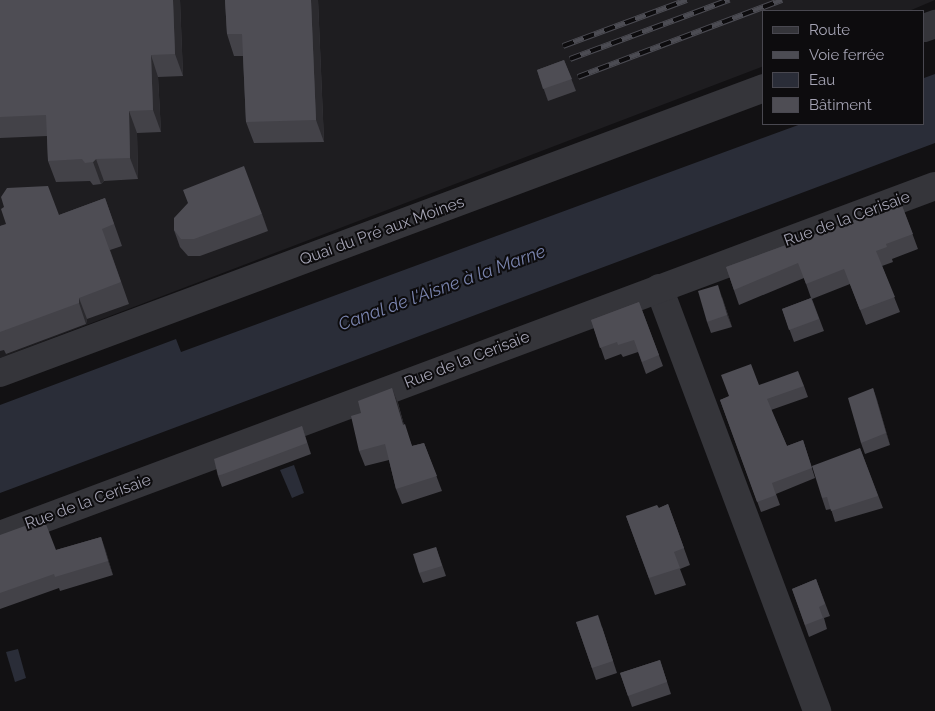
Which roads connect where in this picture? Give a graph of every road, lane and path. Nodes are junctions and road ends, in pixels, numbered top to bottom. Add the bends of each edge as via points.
1 (762, 89) edge
2 (935, 186) edge
3 (660, 288) junction
4 (0, 373) edge
5 (0, 535) edge
6 (817, 711) edge

1 - 4 street, Quai du Pré aux Moines
2 - 3 street, Rue de la Cerisaie
3 - 5 street, Rue de la Cerisaie
3 - 6 street

